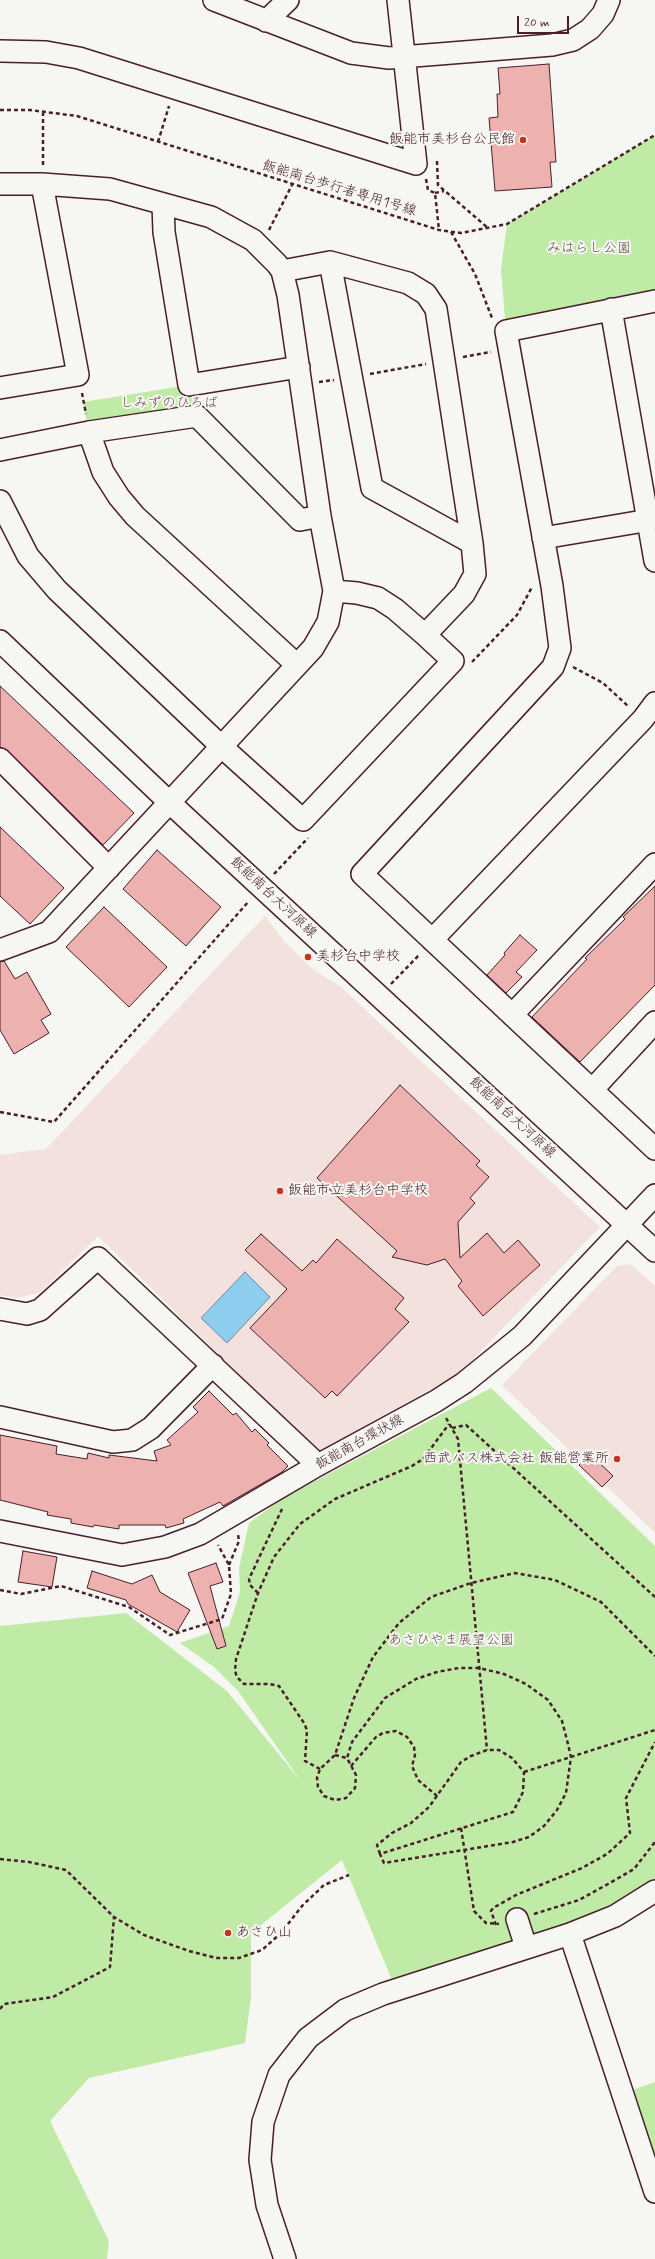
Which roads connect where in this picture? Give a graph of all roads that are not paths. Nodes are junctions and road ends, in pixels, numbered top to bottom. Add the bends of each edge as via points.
1 (214, 0) edge
2 (288, 0) edge
3 (398, 0) edge
4 (609, 0) edge
5 (266, 21) junction
6 (0, 51) edge
7 (405, 58) junction
8 (0, 184) edge
9 (42, 184) junction
10 (163, 204) junction
11 (330, 262) junction
12 (282, 271) junction
13 (655, 301) edge
14 (611, 310) junction
15 (300, 376) junction
16 (0, 388) edge
17 (90, 432) junction
18 (0, 450) edge
19 (0, 501) edge
20 (320, 516) junction
21 (652, 520) edge
22 (543, 538) junction
23 (472, 544) junction
24 (655, 561) edge
25 (334, 591) junction
26 (425, 635) junction
27 (0, 641) edge
28 (297, 665) junction
29 (651, 710) edge
30 (222, 747) junction
31 (0, 759) edge
32 (169, 802) junction
33 (655, 864) edge
34 (109, 868) junction
35 (432, 940) junction
36 (0, 950) edge
37 (512, 1015) junction
38 (655, 1022) edge
39 (592, 1090) junction
40 (655, 1149) edge
41 (655, 1195) edge
42 (626, 1224) junction
43 (655, 1251) edge
44 (0, 1309) edge
45 (213, 1365) junction
46 (0, 1417) edge
47 (318, 1465) junction
48 (0, 1531) edge
49 (654, 1893) edge
50 (517, 1919) road end
51 (570, 1934) junction
52 (526, 1947) junction
53 (655, 2192) edge
54 (285, 2259) edge

1 - 5 street
2 - 5 street
3 - 7 street
4 - 7 street via 603,14 590,29 574,40 552,45
5 - 7 street via 351,53
6 - 7 street via 46,52 79,58 416,164
8 - 9 street
9 - 10 street via 110,189
9 - 16 street via 78,375
10 - 12 street via 211,217 253,240
10 - 15 street via 164,232 189,385
11 - 12 street
11 - 23 street via 372,488
11 - 23 street via 408,282 426,294 436,309
12 - 15 street
13 - 14 street
14 - 21 street
14 - 22 street via 506,331
15 - 20 street
17 - 18 street
17 - 20 street via 197,416 300,520
17 - 28 street via 103,472 135,516
19 - 30 street via 28,556 56,590
20 - 25 street
21 - 22 street
21 - 24 street
22 - 35 street via 560,648 553,667 362,874
23 - 26 street via 474,574 464,594
25 - 26 street via 378,598
25 - 28 street via 328,622 313,648
26 - 30 street via 453,661 303,820
27 - 32 street, 飯能南台大河原線
28 - 30 street
29 - 35 street
30 - 32 street
31 - 34 street
32 - 34 street
32 - 42 street, 飯能南台大河原線
33 - 37 street
34 - 36 street via 49,932
35 - 37 street
37 - 39 street
38 - 39 street
39 - 40 street
41 - 42 street, 飯能南台環状線
42 - 43 street, 飯能南台大河原線
42 - 47 street, 飯能南台環状線 via 522,1336 497,1358 436,1401
44 - 45 street via 27,1314 40,1310 98,1258
45 - 46 street via 151,1428 132,1440 113,1442
45 - 47 street
47 - 48 street, 飯能南台環状線 via 209,1529 165,1547 122,1555
49 - 51 street via 615,1916
50 - 52 street
51 - 52 street
51 - 53 street
52 - 54 street via 383,1994 345,2010 308,2038 279,2075 263,2122 260,2160 267,2205

